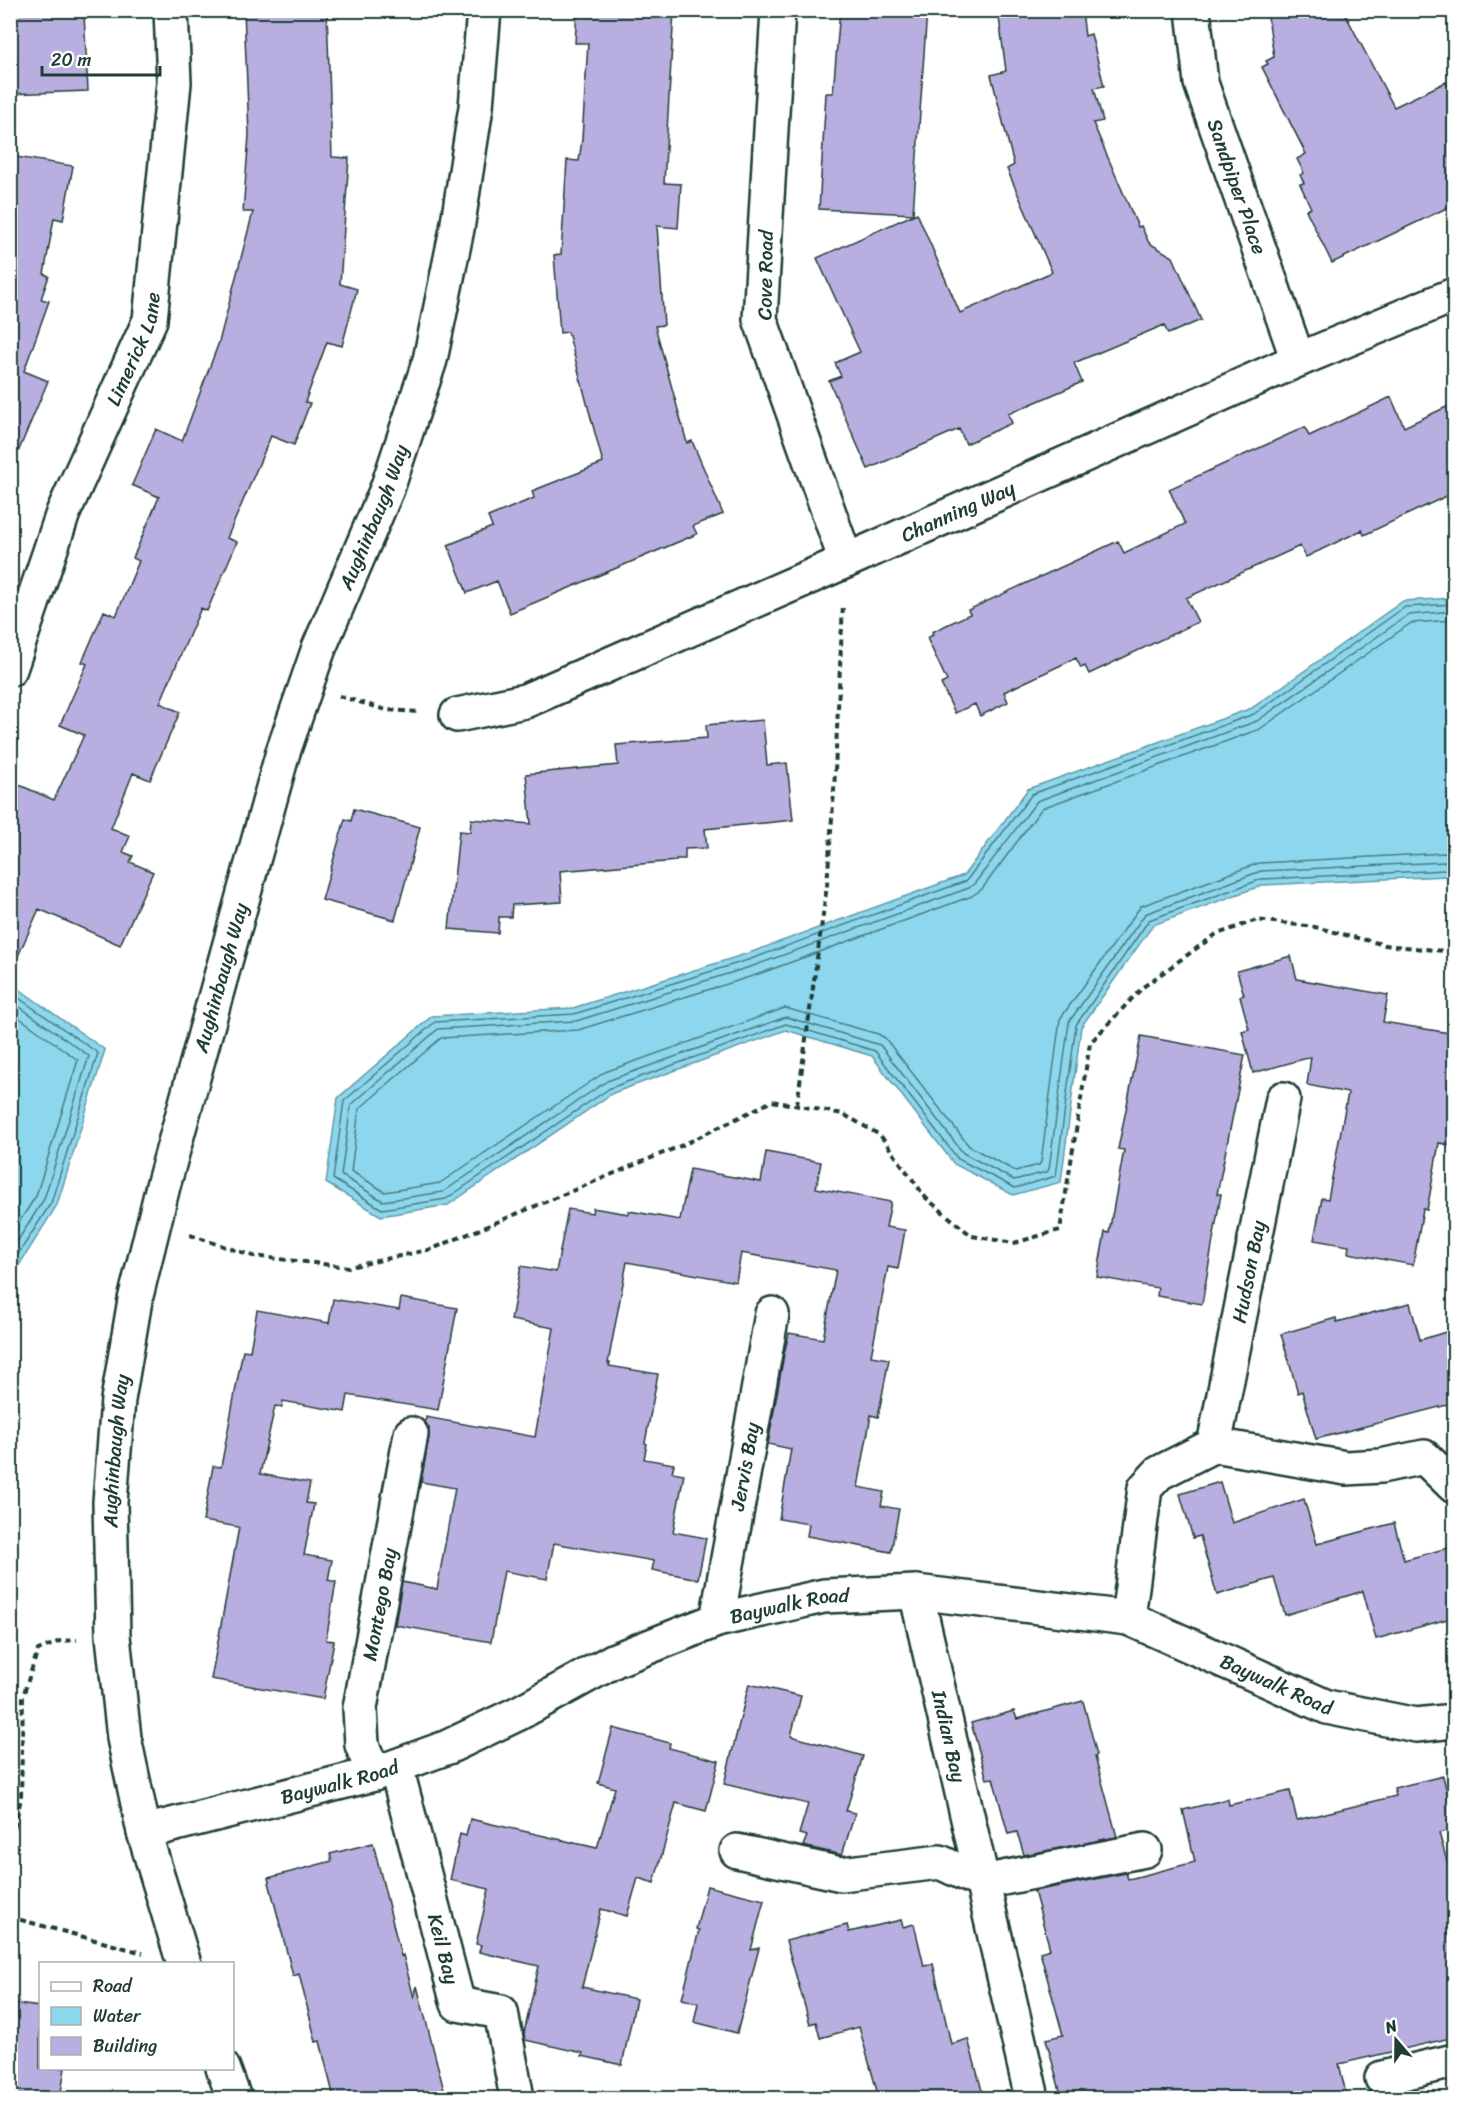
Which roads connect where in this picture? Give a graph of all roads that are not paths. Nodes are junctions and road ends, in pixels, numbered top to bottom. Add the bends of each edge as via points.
1 (171, 10) edge
2 (484, 10) edge
3 (778, 10) edge
4 (1192, 10) edge
5 (1455, 295) edge
6 (1298, 360) junction
7 (846, 561) junction
8 (10, 669) edge
9 (457, 715) road end
10 (1282, 1099) dead end
11 (772, 1314) dead end
12 (411, 1434) dead end
13 (1214, 1445) junction
14 (1455, 1486) edge
15 (915, 1592) junction
16 (1128, 1618) junction
17 (717, 1620) junction
18 (1455, 1721) edge
19 (385, 1771) junction
20 (144, 1832) junction
21 (1145, 1850) dead end
22 (737, 1851) dead end
23 (983, 1882) junction
24 (183, 1962) edge
25 (1455, 2061) edge
26 (224, 2070) edge
27 (1382, 2078) dead end
28 (234, 2098) edge
29 (517, 2098) edge
30 (1032, 2098) edge

1 - 8 street, Limerick Lane via 174,83 150,320 63,513
2 - 20 street, Aughinbaugh Way via 476,107 459,218 430,360 387,489 319,648 283,752 135,1300 118,1400 110,1502 113,1636 124,1738
3 - 7 street, Cove Road via 760,319
4 - 6 street, Sandpiper Place via 1201,83
5 - 6 street, Channing Way
6 - 7 street, Channing Way
7 - 9 street, Channing Way via 525,700
10 - 13 street, Hudson Bay
11 - 17 street, Jervis Bay
12 - 19 street, Montego Bay via 360,1708 362,1744
13 - 14 street via 1346,1468 1424,1457
13 - 16 street via 1159,1473 1145,1488
15 - 16 street, Baywalk Road
15 - 17 street, Baywalk Road via 825,1596
15 - 23 street, Indian Bay
16 - 18 street, Baywalk Road via 1328,1707 1416,1725
17 - 19 street, Baywalk Road via 615,1660 448,1748
19 - 20 street, Baywalk Road
19 - 29 street, Keil Bay via 458,2004 501,2012
20 - 24 street, Aughinbaugh Way
21 - 23 street
22 - 23 street via 840,1874 940,1862
23 - 30 street, Indian Bay
25 - 27 street
26 - 28 street

